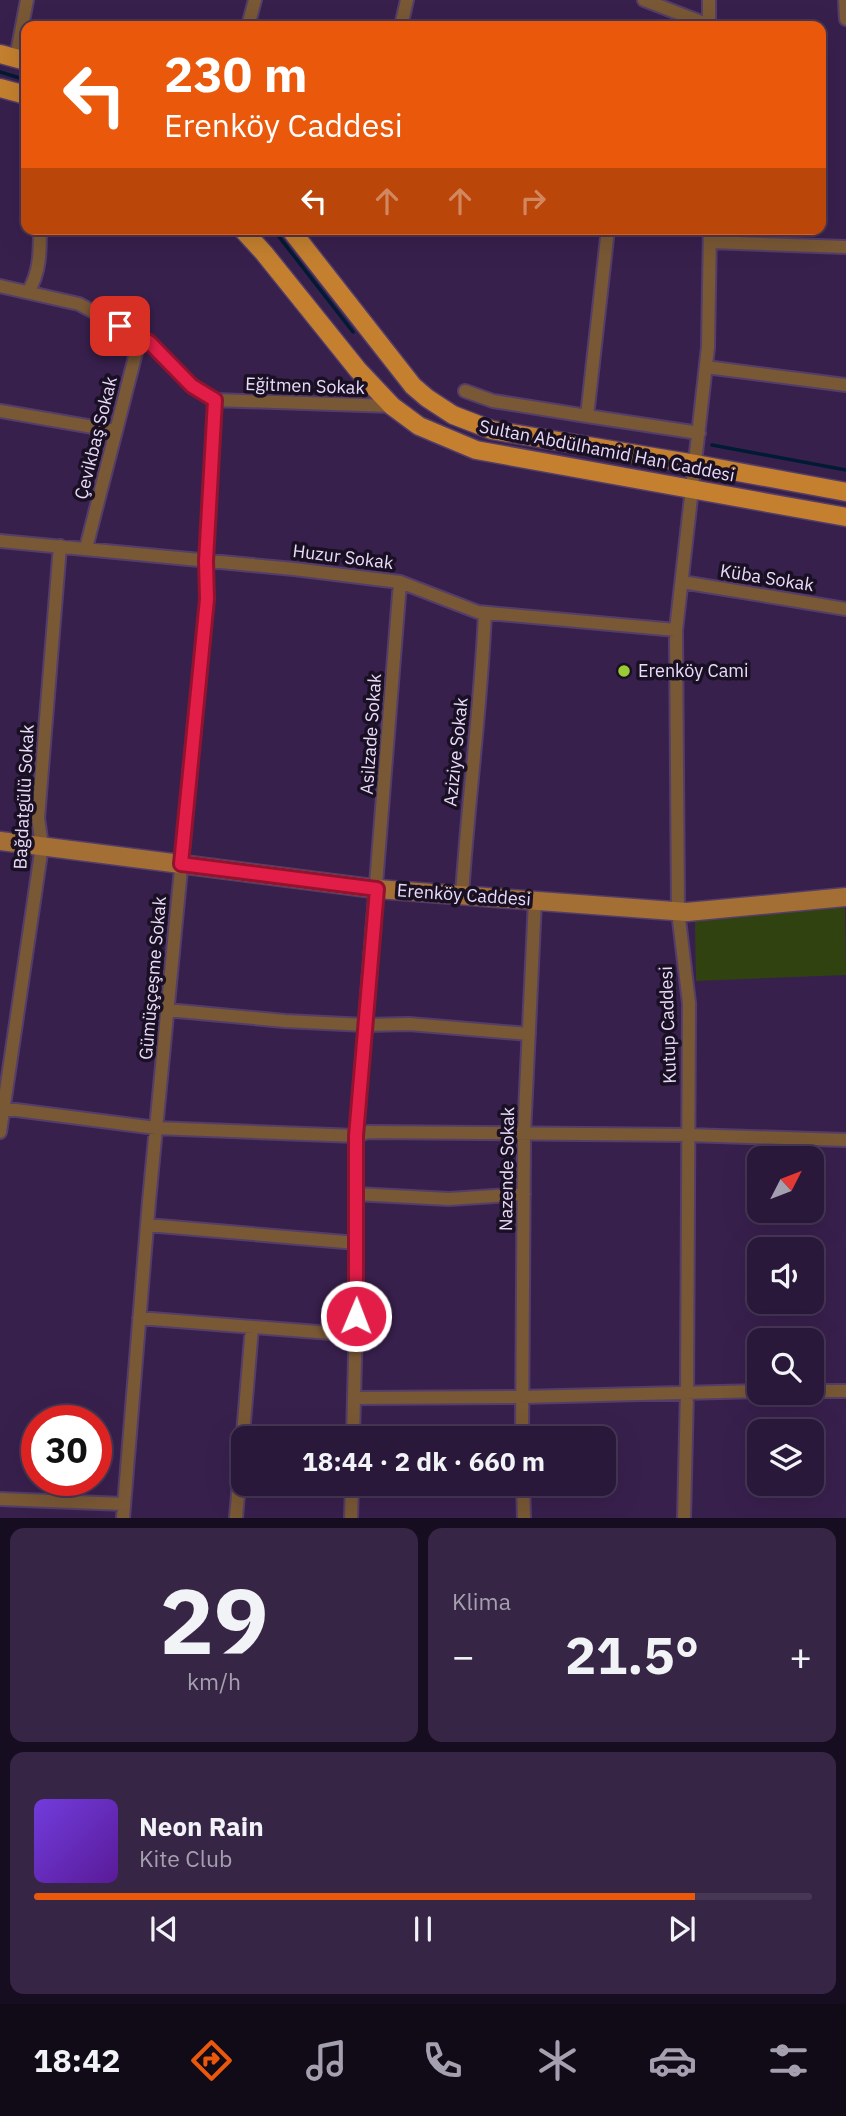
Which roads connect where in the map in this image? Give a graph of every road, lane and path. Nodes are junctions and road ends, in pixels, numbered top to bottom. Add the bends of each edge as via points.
1 (27, 0) edge
2 (255, 0) edge
3 (407, 0) edge
4 (644, 0) edge
5 (709, 0) edge
6 (845, 0) edge
7 (846, 19) edge
8 (22, 21) edge
9 (249, 21) edge
10 (402, 21) edge
11 (696, 21) edge
12 (709, 21) edge
13 (21, 27) edge
14 (14, 58) edge
15 (0, 88) edge
16 (21, 94) edge
17 (40, 235) edge
18 (248, 235) edge
19 (295, 235) edge
20 (607, 235) edge
21 (710, 236) edge
22 (846, 247) edge
23 (0, 286) edge
24 (29, 292) junction
25 (140, 337) junction
26 (706, 367) junction
27 (846, 385) edge
28 (465, 391) dead end
29 (215, 400) junction
30 (391, 407) junction
31 (0, 411) edge
32 (587, 416) junction
33 (116, 431) junction
34 (699, 433) junction
35 (695, 464) junction
36 (692, 490) junction
37 (846, 492) edge
38 (846, 517) edge
39 (0, 541) edge
40 (60, 546) junction
41 (86, 548) junction
42 (206, 561) junction
43 (400, 582) junction
44 (682, 582) junction
45 (846, 609) edge
46 (485, 613) junction
47 (676, 630) junction
48 (0, 841) edge
49 (42, 846) junction
50 (181, 864) junction
51 (377, 889) junction
52 (462, 895) junction
53 (846, 897) edge
54 (535, 901) junction
55 (678, 911) junction
56 (167, 1010) junction
57 (365, 1025) junction
58 (529, 1034) junction
59 (2, 1108) edge
60 (156, 1128) junction
61 (0, 1132) edge
62 (524, 1135) junction
63 (688, 1135) junction
64 (356, 1136) junction
65 (846, 1140) edge
66 (356, 1194) junction
67 (524, 1194) junction
68 (147, 1225) junction
69 (357, 1242) junction
70 (139, 1318) junction
71 (252, 1327) junction
72 (356, 1335) junction
73 (687, 1391) junction
74 (747, 1391) edge
75 (824, 1391) edge
76 (846, 1391) edge
77 (521, 1397) junction
78 (354, 1398) junction
79 (353, 1426) edge
80 (522, 1426) edge
81 (352, 1496) edge
82 (523, 1496) edge
83 (0, 1499) edge
84 (123, 1511) edge
85 (236, 1517) edge
86 (351, 1517) edge
87 (524, 1517) edge
88 (684, 1517) edge

1 - 8 street
2 - 9 street
3 - 10 street
4 - 11 street
5 - 12 street
6 - 7 street
13 - 14 street
15 - 16 main road
17 - 24 street via 36,279
18 - 30 main road, Sultan Abdülhamid Han Caddesi
19 - 35 main road, Sultan Abdülhamid Han Caddesi via 413,386 453,415 492,430
20 - 32 street
21 - 22 street
21 - 26 street, Kutup Caddesi
23 - 24 street
24 - 25 street via 79,304
25 - 29 street via 192,386
25 - 33 street, Çevikbaş Sokak
26 - 27 street
26 - 34 street, Kutup Caddesi
28 - 32 street via 493,401
29 - 30 street, Eğitmen Sokak
29 - 42 street, Gümüşçeşme Sokak
30 - 36 main road, Sultan Abdülhamid Han Caddesi via 419,426 476,450
31 - 33 street
32 - 34 street
33 - 41 street, Çevikbaş Sokak
34 - 35 street, Kutup Caddesi
35 - 36 street, Kutup Caddesi
35 - 37 main road, Sultan Abdülhamid Han Caddesi
36 - 38 main road, Sultan Abdülhamid Han Caddesi
36 - 44 street, Kutup Caddesi
39 - 40 street, Huzur Sokak
40 - 41 street, Huzur Sokak
40 - 49 street, Bağdatgülü Sokak via 38,818
41 - 42 street, Huzur Sokak
42 - 43 street, Huzur Sokak
42 - 50 street, Gümüşçeşme Sokak via 207,599
43 - 46 street, Huzur Sokak
43 - 51 street, Asilzade Sokak
44 - 45 street, Küba Sokak
44 - 47 street, Kutup Caddesi
46 - 47 street, Huzur Sokak
46 - 52 street, Aziziye Sokak
47 - 55 street, Kutup Caddesi
48 - 49 street, Erenköy Caddesi
49 - 50 street, Erenköy Caddesi
49 - 59 street, Bağdatgülü Sokak
50 - 51 street, Erenköy Caddesi
50 - 56 street, Gümüşçeşme Sokak
51 - 52 street, Erenköy Caddesi
51 - 57 street, Asilzade Sokak
52 - 54 street, Erenköy Caddesi
53 - 55 street, Erenköy Caddesi
54 - 55 street, Erenköy Caddesi
54 - 58 street, Nazende Sokak
55 - 63 street, Kutup Caddesi via 688,1003
56 - 57 street
56 - 60 street, Gümüşçeşme Sokak
57 - 58 street
57 - 64 street, Asilzade Sokak
58 - 62 street, Nazende Sokak
59 - 60 street
59 - 61 street, Bağdatgülü Sokak
60 - 64 street
60 - 68 street, Gümüşçeşme Sokak
62 - 63 street
62 - 64 street via 369,1132
62 - 67 street, Nazende Sokak
63 - 65 street
63 - 73 street, Kutup Caddesi
64 - 66 street, Asilzade Sokak
66 - 67 street via 449,1199
66 - 69 street, Asilzade Sokak
67 - 77 street, Nazende Sokak
68 - 69 street
68 - 70 street, Gümüşçeşme Sokak
69 - 72 street, Asilzade Sokak
70 - 71 street
70 - 84 street, Gümüşçeşme Sokak
71 - 72 street
71 - 85 street
72 - 78 street, Asilzade Sokak
73 - 74 street
73 - 77 street
73 - 88 street, Kutup Caddesi
75 - 76 street
77 - 78 street
77 - 80 street, Nazende Sokak
78 - 79 street, Asilzade Sokak
81 - 86 street
82 - 87 street
83 - 84 street

